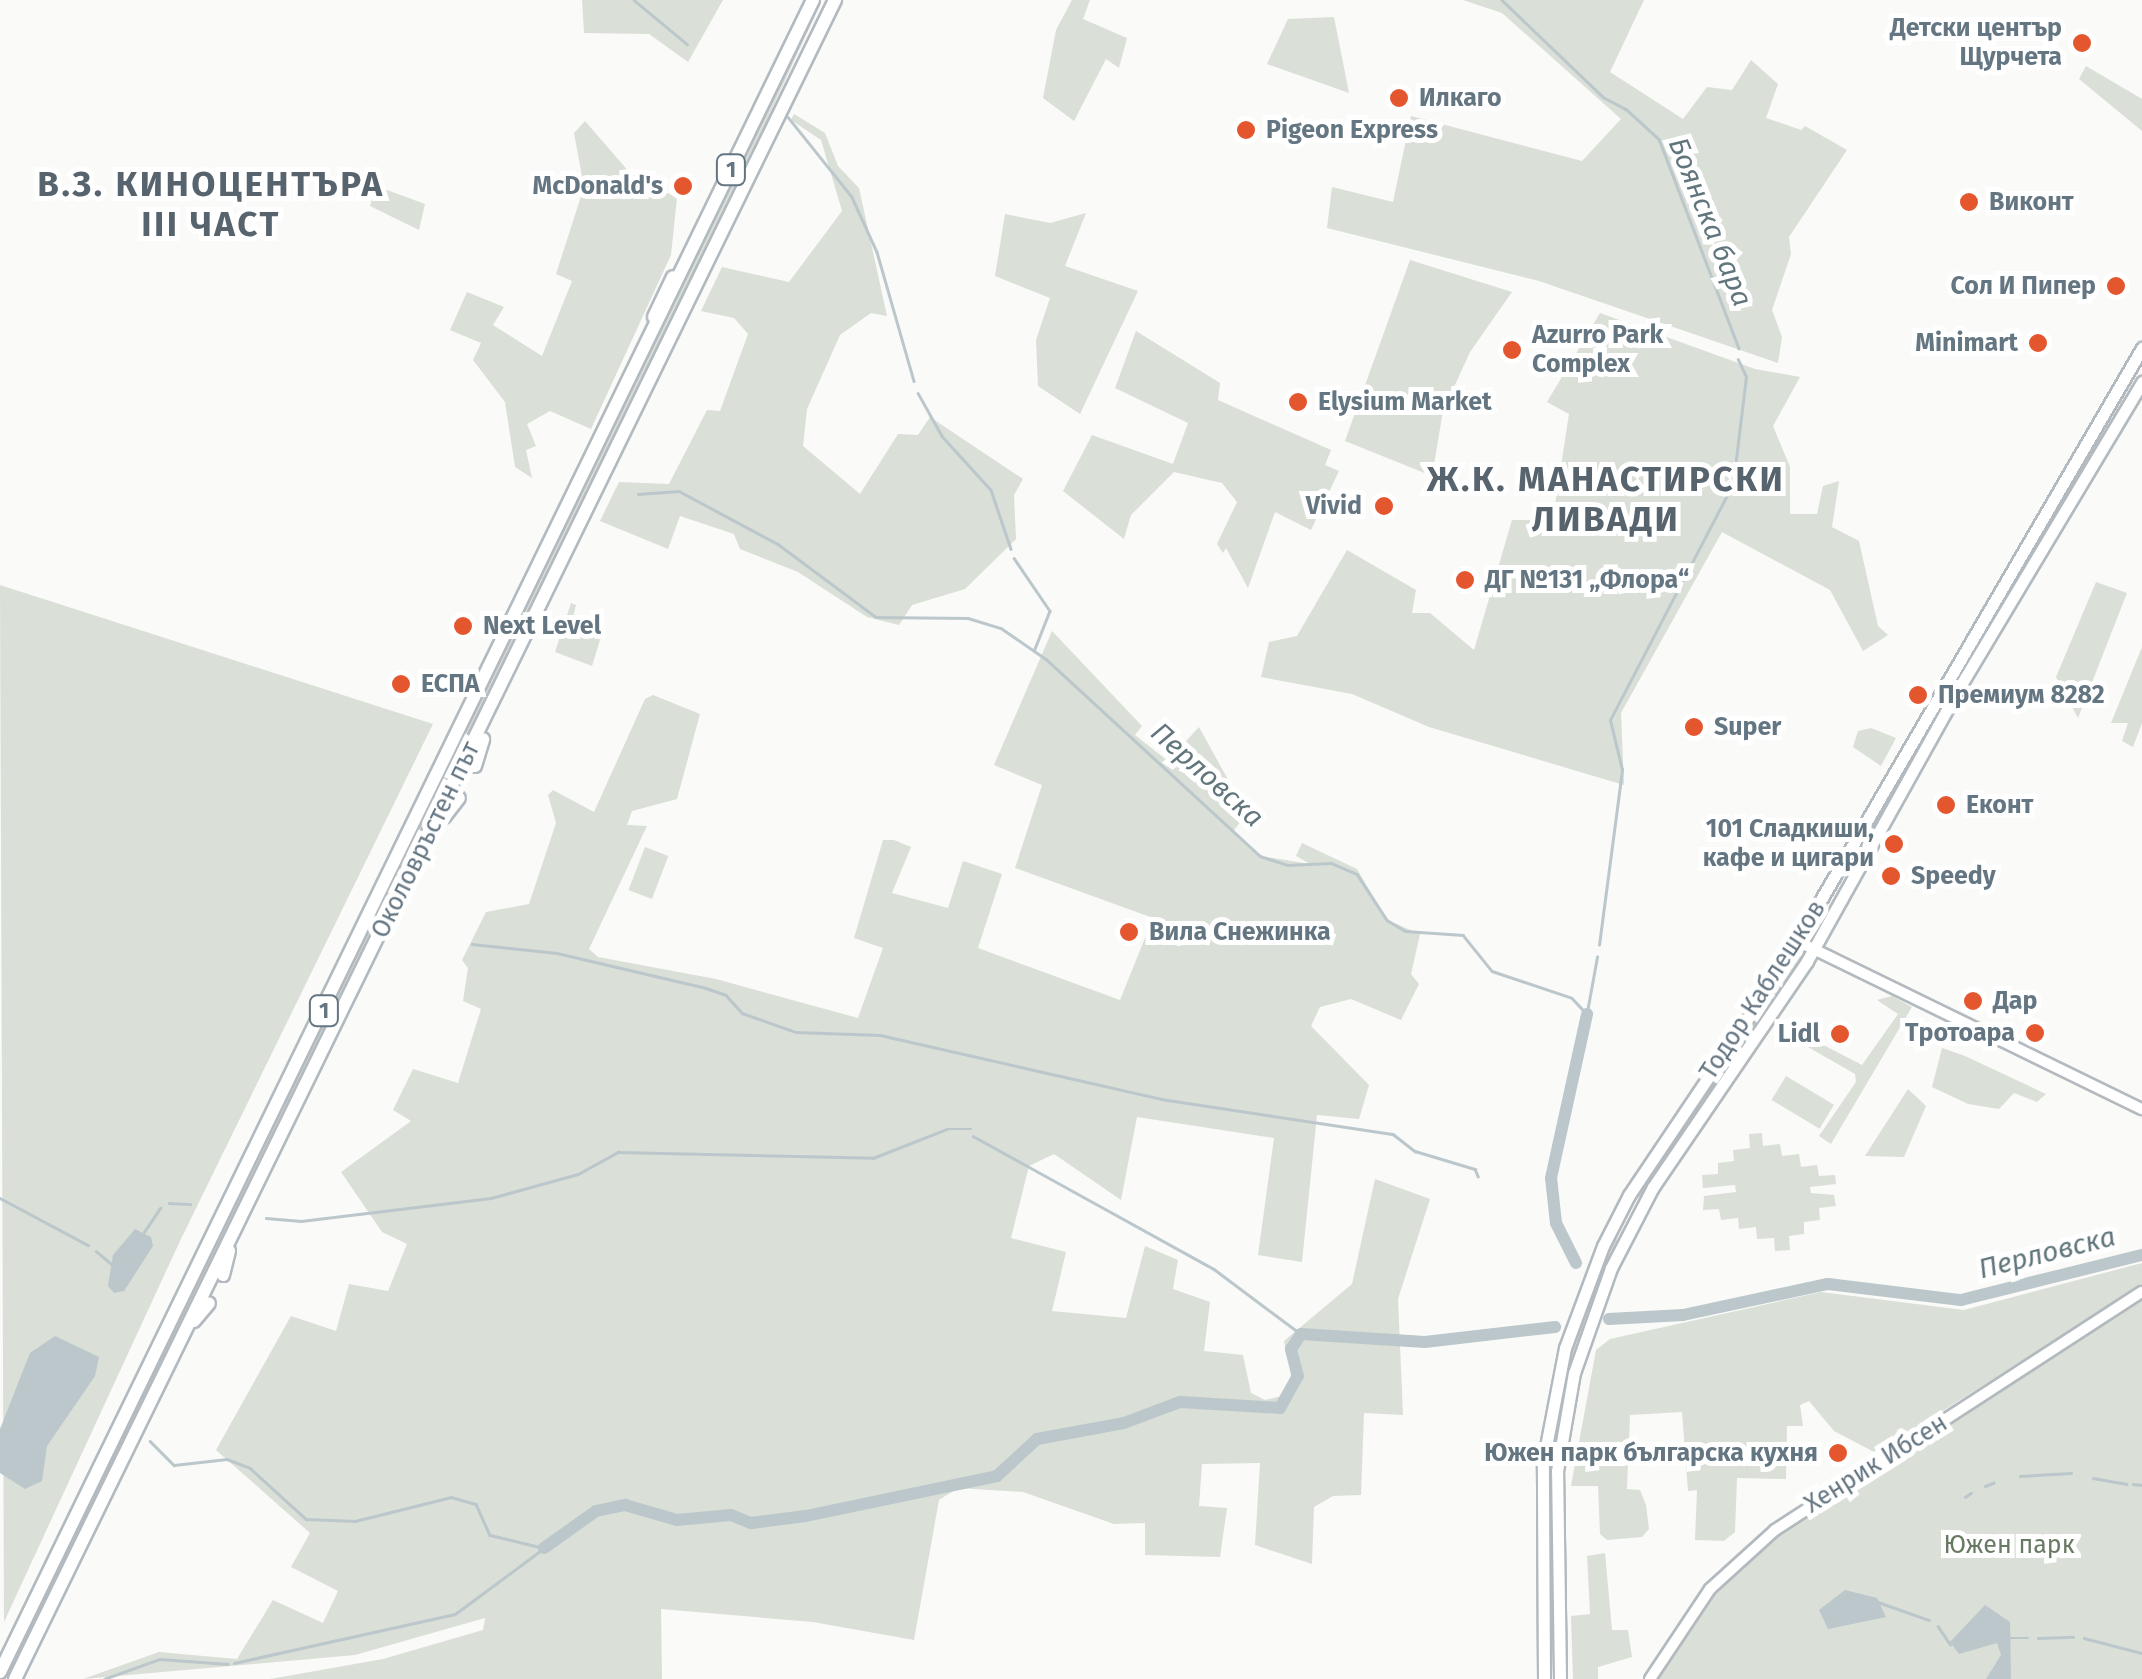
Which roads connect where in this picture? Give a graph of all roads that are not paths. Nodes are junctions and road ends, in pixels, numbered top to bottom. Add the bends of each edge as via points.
1 (813, 0) edge
2 (835, 0) edge
3 (2142, 348) edge
4 (2142, 382) edge
5 (636, 416) junction
6 (628, 452) dead end
7 (616, 478) dead end
8 (586, 515) junction
9 (492, 708) junction
10 (475, 766) dead end
11 (459, 798) dead end
12 (422, 848) junction
13 (1798, 940) junction
14 (1816, 946) junction
15 (2142, 1109) edge
16 (234, 1230) junction
17 (223, 1275) dead end
18 (2142, 1292) edge
19 (209, 1303) dead end
20 (182, 1334) junction
21 (0, 1672) edge
22 (14, 1679) edge
23 (1544, 1679) edge
24 (1560, 1679) edge
25 (1650, 1679) edge

1 - 21 highway, Околовръстен път / 1
2 - 5 highway, Околовръстен път / 1
3 - 13 main road, Тодор Каблешков
4 - 14 main road, Тодор Каблешков via 1959,688
5 - 6 highway
5 - 8 highway, Околовръстен път / 1
7 - 8 highway
8 - 9 highway, Околовръстен път / 1
9 - 10 highway
9 - 12 highway, Околовръстен път / 1
11 - 12 highway
12 - 16 highway, Околовръстен път / 1
13 - 14 main road
13 - 23 main road, Тодор Каблешков via 1629,1195 1577,1310 1543,1462
14 - 15 main road
14 - 24 main road, Тодор Каблешков via 1643,1204 1591,1316 1557,1472
16 - 17 highway
16 - 20 highway, Околовръстен път / 1
18 - 25 main road, Хенрик Ибсен via 1776,1530 1710,1589
19 - 20 highway
20 - 22 highway, Околовръстен път / 1

